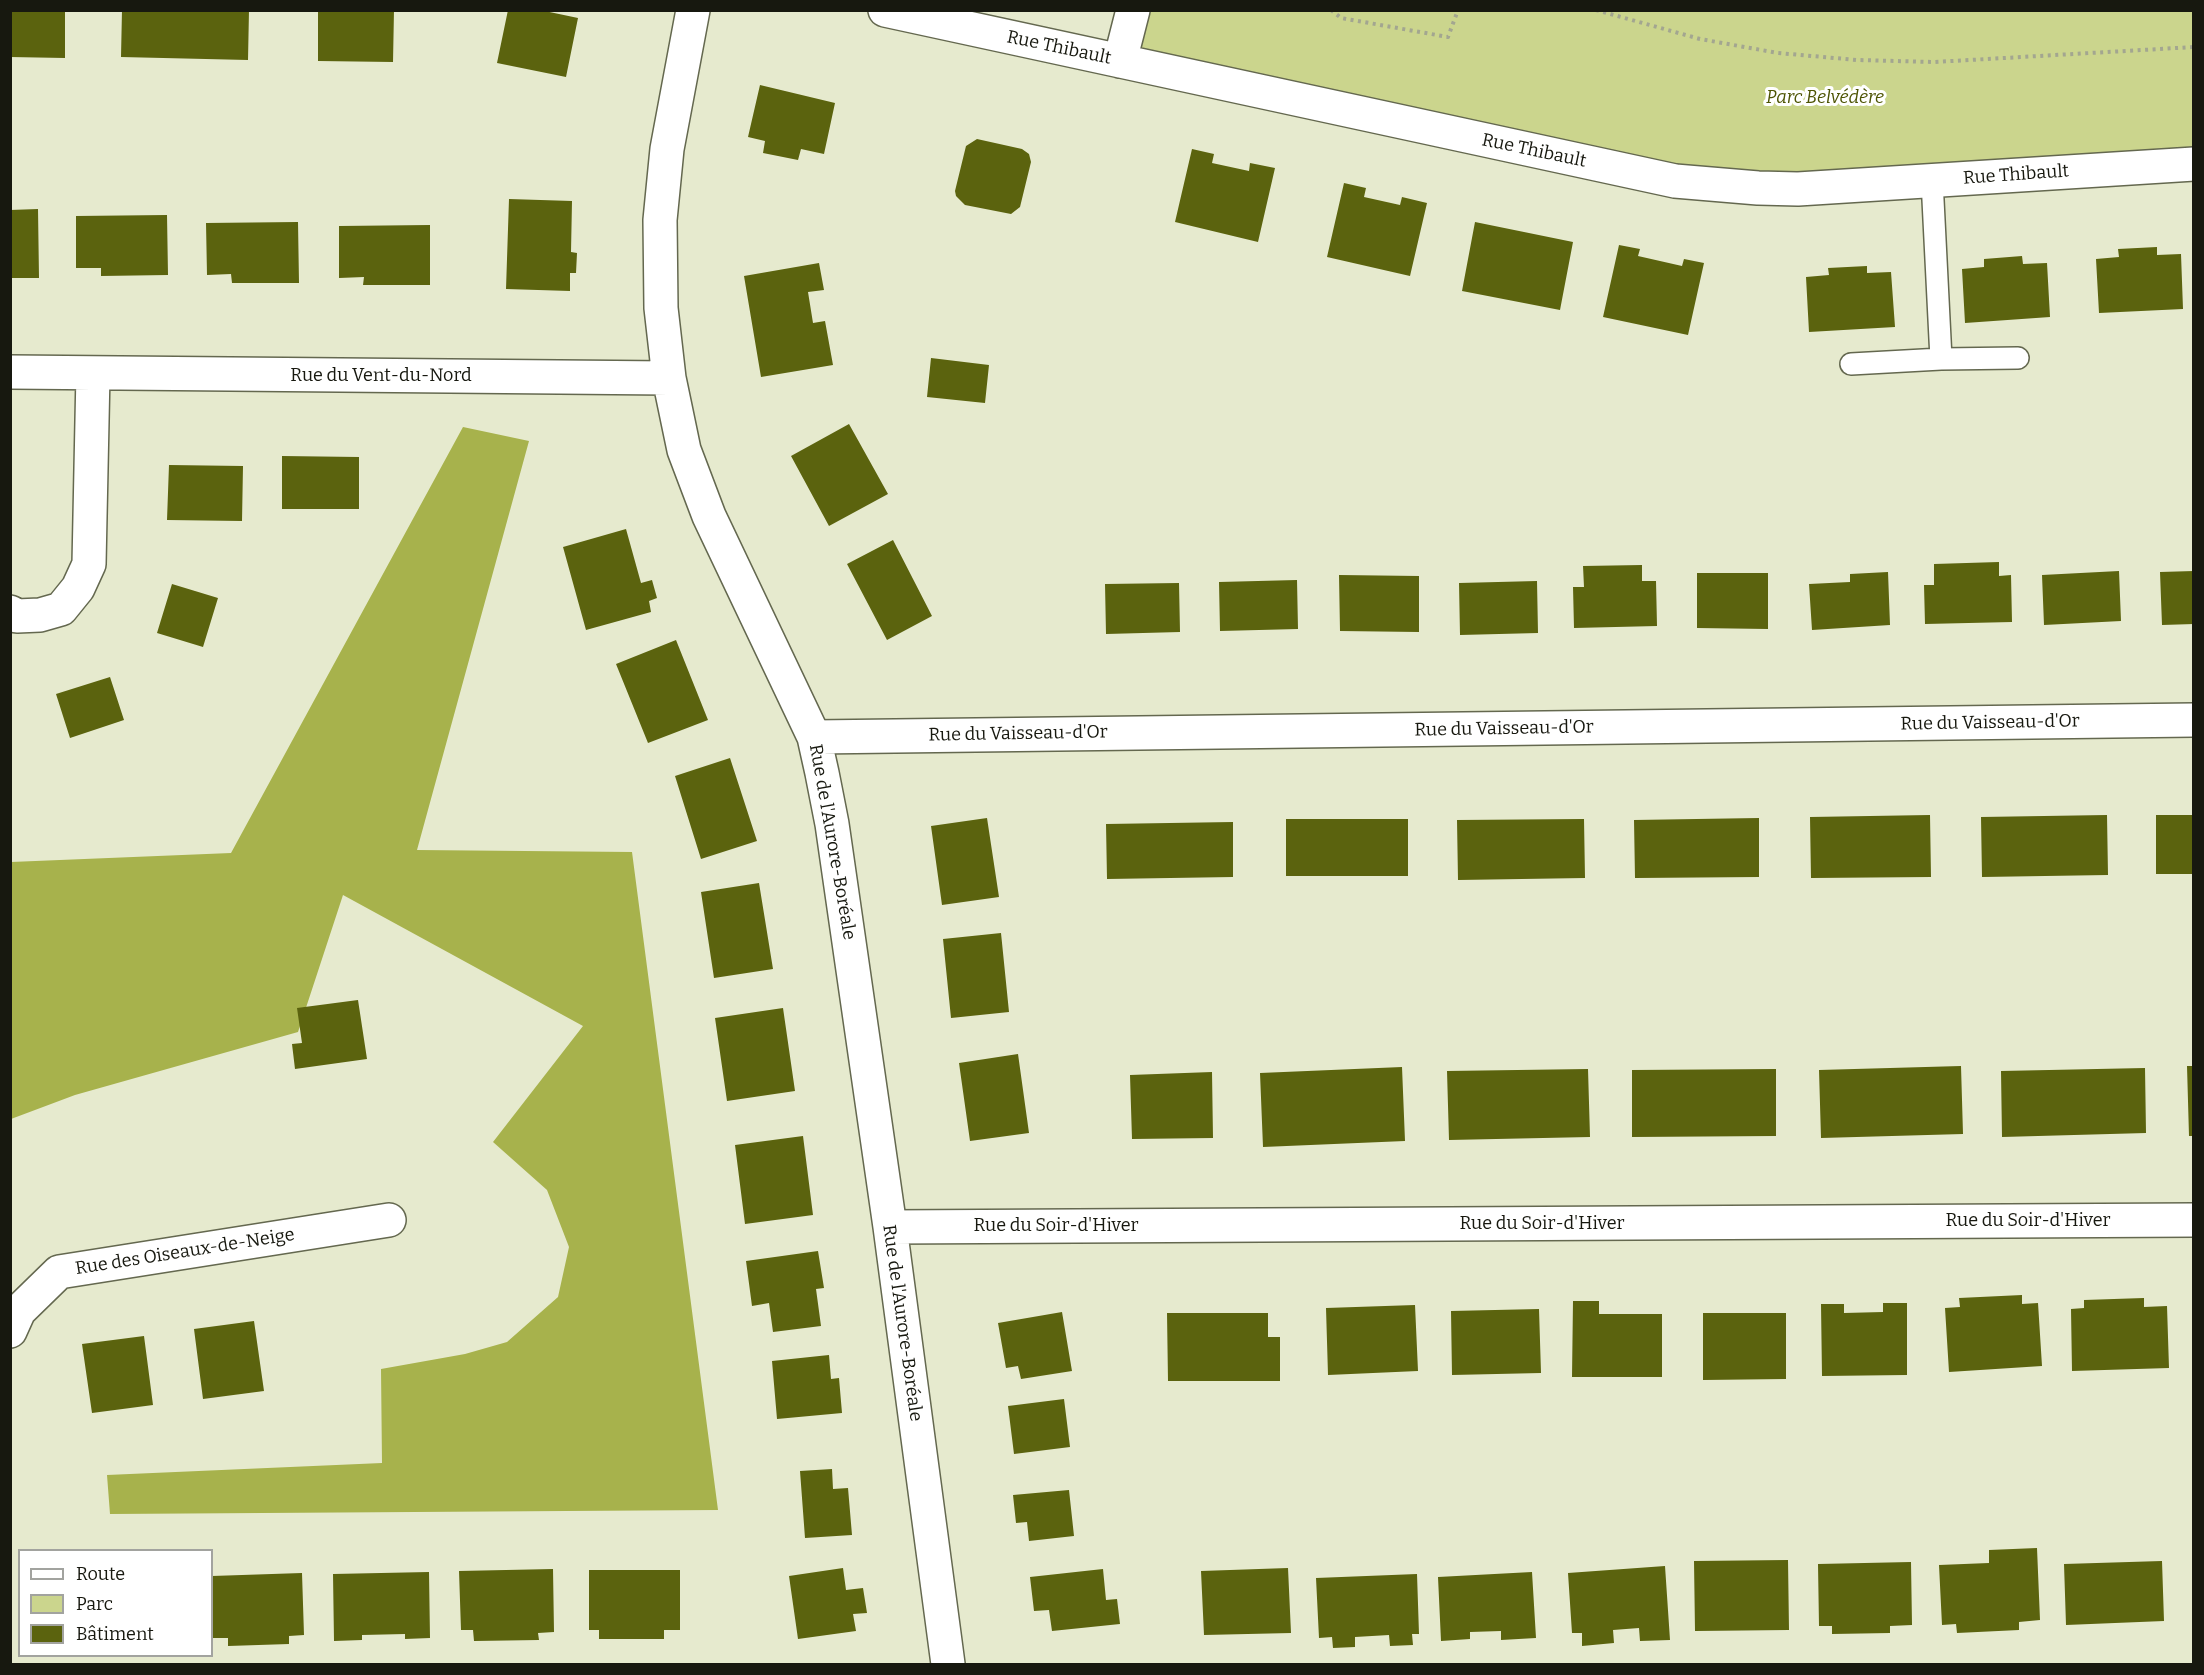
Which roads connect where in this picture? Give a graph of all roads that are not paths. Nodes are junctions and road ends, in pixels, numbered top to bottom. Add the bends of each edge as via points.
1 (693, 10) edge
2 (885, 10) edge
3 (1133, 10) edge
4 (1120, 61) junction
5 (2193, 164) edge
6 (1932, 180) junction
7 (2018, 358) dead end
8 (1941, 359) junction
9 (1851, 364) dead end
10 (10, 372) edge
11 (93, 373) junction
12 (669, 378) junction
13 (10, 612) edge
14 (2193, 720) edge
15 (814, 737) junction
16 (389, 1220) dead end
17 (2193, 1220) edge
18 (890, 1227) junction
19 (10, 1331) edge
20 (948, 1665) edge

1 - 12 street, Rue de l'Aurore-Boréale via 667,149 660,220 661,308
2 - 4 street, Rue Thibault
3 - 4 street
4 - 6 street, Rue Thibault via 1675,181 1798,189
5 - 6 street, Rue Thibault
6 - 8 lane
7 - 8 lane
8 - 9 lane
10 - 11 street, Rue du Vent-du-Nord
11 - 12 street, Rue du Vent-du-Nord
11 - 13 street via 89,564 78,588 61,609 40,615 17,616
12 - 15 street, Rue de l'Aurore-Boréale via 684,450 709,516
14 - 15 street, Rue du Vaisseau-d'Or
15 - 18 street, Rue de l'Aurore-Boréale via 832,824
16 - 19 street, Rue des Oiseaux-de-Neige via 59,1272 19,1311
17 - 18 street, Rue du Soir-d'Hiver
18 - 20 street, Rue de l'Aurore-Boréale

